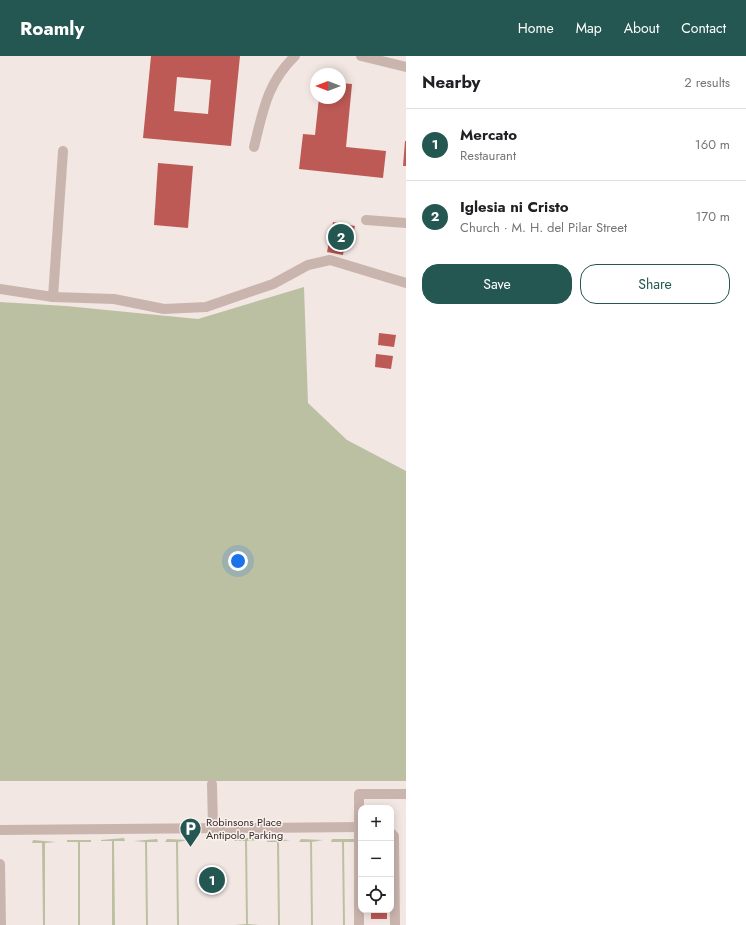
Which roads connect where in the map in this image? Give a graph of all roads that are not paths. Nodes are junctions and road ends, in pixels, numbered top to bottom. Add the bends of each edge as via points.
1 (296, 56) edge
2 (361, 56) edge
3 (406, 67) edge
4 (254, 147) dead end
5 (63, 151) dead end
6 (366, 220) dead end
7 (406, 223) edge
8 (406, 283) edge
9 (0, 289) edge
10 (53, 297) junction
11 (212, 784) dead end
12 (406, 794) edge
13 (359, 805) edge
14 (213, 828) junction
15 (358, 828) edge
16 (0, 830) edge
17 (0, 864) edge
18 (360, 877) edge
19 (392, 877) edge
20 (1, 925) edge
21 (359, 925) edge
22 (394, 925) edge

1 - 4 street via 283,68 267,96
2 - 3 street
5 - 10 street
6 - 7 street
8 - 10 street via 330,260 308,265 273,284 206,307 164,308 114,299
9 - 10 street
11 - 14 street
12 - 13 street via 359,794
14 - 15 street
14 - 16 street
17 - 20 street
18 - 21 street
19 - 22 street

